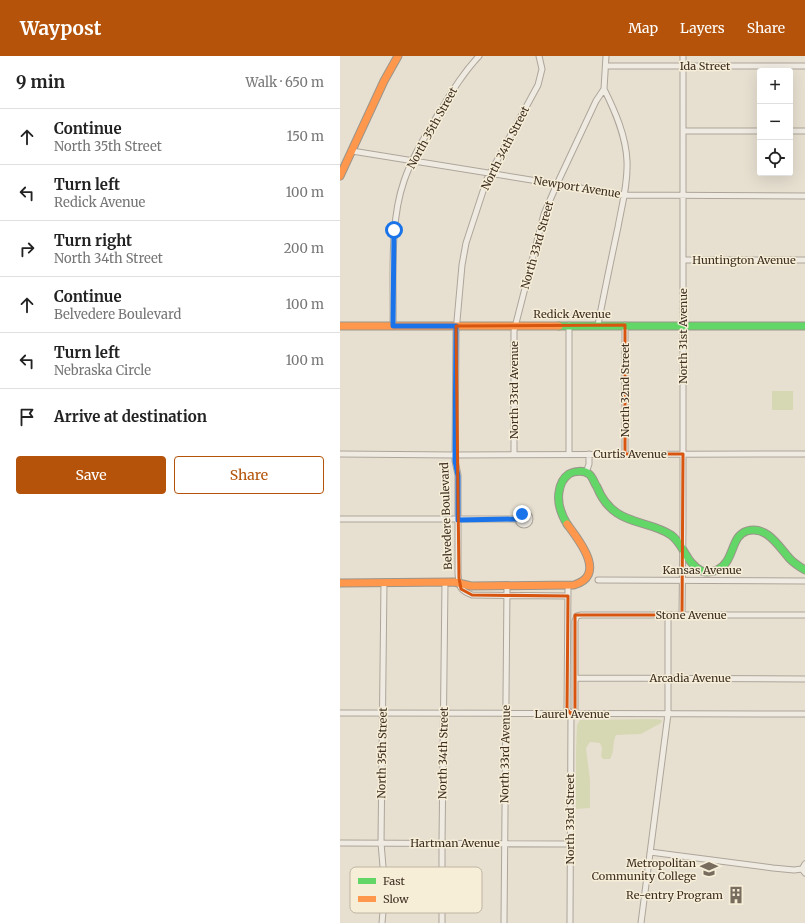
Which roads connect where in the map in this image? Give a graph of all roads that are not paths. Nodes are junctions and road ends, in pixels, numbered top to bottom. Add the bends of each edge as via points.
1 (398, 56) edge
2 (479, 56) edge
3 (539, 56) edge
4 (606, 56) edge
5 (683, 56) edge
6 (606, 66) junction
7 (683, 66) junction
8 (805, 66) edge
9 (604, 89) junction
10 (683, 131) junction
11 (757, 131) edge
12 (793, 131) edge
13 (805, 131) edge
14 (352, 150) junction
15 (412, 160) junction
16 (491, 173) junction
17 (340, 176) edge
18 (557, 184) junction
19 (624, 195) junction
20 (683, 196) junction
21 (805, 196) edge
22 (683, 260) junction
23 (805, 260) edge
24 (598, 325) junction
25 (625, 325) junction
26 (683, 325) junction
27 (340, 326) edge
28 (393, 326) junction
29 (456, 326) junction
30 (515, 326) junction
31 (569, 326) junction
32 (805, 326) edge
33 (340, 454) edge
34 (514, 454) junction
35 (569, 454) junction
36 (589, 454) junction
37 (625, 454) junction
38 (683, 454) junction
39 (805, 454) edge
40 (455, 456) junction
41 (586, 473) junction
42 (340, 519) edge
43 (517, 519) dead end
44 (458, 520) junction
45 (682, 548) junction
46 (805, 570) edge
47 (598, 580) dead end
48 (682, 581) junction
49 (805, 581) edge
50 (384, 582) junction
51 (445, 582) junction
52 (340, 583) edge
53 (460, 583) junction
54 (507, 586) junction
55 (568, 586) junction
56 (507, 596) junction
57 (568, 596) junction
58 (668, 615) junction
59 (682, 615) junction
60 (805, 615) edge
61 (577, 616) joint
62 (575, 678) junction
63 (668, 678) junction
64 (805, 678) edge
65 (340, 713) edge
66 (382, 714) junction
67 (443, 714) junction
68 (506, 714) junction
69 (571, 714) junction
70 (668, 714) junction
71 (805, 714) edge
72 (340, 843) edge
73 (381, 843) junction
74 (442, 843) junction
75 (504, 843) junction
76 (570, 844) junction
77 (650, 852) junction
78 (383, 867) edge
79 (442, 867) edge
80 (804, 869) edge
81 (383, 913) edge
82 (382, 923) edge
83 (504, 923) edge
84 (570, 923) edge
85 (641, 923) edge

1 - 14 street
2 - 15 street, North 35th Street via 457,83
3 - 16 street, North 34th Street via 542,69 538,85
4 - 6 street, North 33rd Street
5 - 7 street, North 31st Avenue
6 - 7 street, Ida Street
6 - 9 street, North 33rd Street
7 - 8 street, Ida Street
7 - 10 street, North 31st Avenue
9 - 18 street, North 33rd Street
9 - 19 street via 626,148 627,173
10 - 11 street
10 - 20 street, North 31st Avenue
12 - 13 street
14 - 15 street, Newport Avenue
14 - 17 street
15 - 16 street, Newport Avenue
15 - 28 street, North 35th Street via 395,220
16 - 18 street, Newport Avenue
16 - 29 street, North 34th Street via 466,244
18 - 19 street, Newport Avenue
18 - 30 street, North 33rd Street via 541,224
19 - 20 street, Newport Avenue
19 - 24 street
20 - 21 street, Newport Avenue
20 - 22 street, North 31st Avenue
22 - 23 street, Huntington Avenue
22 - 26 street, North 31st Avenue
24 - 25 street, Redick Avenue
24 - 31 street, Redick Avenue
25 - 26 street, Redick Avenue
25 - 37 street, North 32nd Street
26 - 32 street, Redick Avenue
26 - 38 street, North 31st Avenue
27 - 28 street, Redick Avenue
28 - 29 street, Redick Avenue
29 - 30 street, Redick Avenue
29 - 40 street, North 34th Street
30 - 31 street, Redick Avenue
30 - 34 street, North 33rd Avenue
31 - 35 street
33 - 40 street, Belvedere Boulevard
34 - 35 street, Curtis Avenue
34 - 40 street, Curtis Avenue
35 - 36 street, Curtis Avenue
36 - 37 street, Curtis Avenue
36 - 41 street
37 - 38 street, Curtis Avenue
38 - 39 street, Curtis Avenue
38 - 45 street, North 31st Avenue
40 - 44 street, Belvedere Boulevard via 458,476
41 - 45 street via 614,510 626,518 664,530 676,538
41 - 55 street, Belvedere Boulevard via 570,473 560,484 558,492 563,517 589,559 587,577 578,584
42 - 44 street
43 - 44 street
44 - 53 street, Belvedere Boulevard
45 - 46 street via 697,568 712,572 726,564 734,543 740,536 749,531 759,531 771,537 790,561
45 - 48 street, North 31st Avenue
47 - 48 street, Kansas Avenue
48 - 49 street, Kansas Avenue
48 - 59 street, North 31st Avenue
50 - 51 street
50 - 52 street
50 - 66 street, North 35th Street
51 - 53 street
51 - 67 street, North 34th Street
53 - 54 street, Belvedere Boulevard via 471,586
53 - 56 street via 461,589 472,595
54 - 55 street, Belvedere Boulevard
54 - 56 street, North 33rd Avenue
55 - 57 street, North 33rd Street
56 - 57 street
56 - 68 street, North 33rd Avenue
57 - 69 street, North 33rd Street via 567,709
58 - 59 street, Stone Avenue
58 - 61 street, Stone Avenue
58 - 63 street
59 - 60 street, Stone Avenue
61 - 62 street, North 33rd Street
62 - 63 street, Arcadia Avenue
62 - 69 street, North 33rd Street via 575,710
63 - 64 street, Arcadia Avenue
63 - 70 street
65 - 66 street, Laurel Avenue
66 - 67 street, Laurel Avenue
66 - 73 street, North 35th Street
67 - 68 street, Laurel Avenue
67 - 74 street, North 34th Street
68 - 69 street, Laurel Avenue
68 - 75 street, North 33rd Avenue
69 - 70 street, Laurel Avenue
69 - 76 street, North 33rd Street
70 - 71 street, Laurel Avenue
70 - 77 street
72 - 73 street, Hartman Avenue
73 - 74 street, Hartman Avenue
73 - 78 street, North 35th Street
74 - 75 street, Hartman Avenue
74 - 79 street, North 34th Street
75 - 76 street, Hartman Avenue
75 - 83 street, North 33rd Avenue
76 - 84 street, North 33rd Street
77 - 80 street via 773,868
77 - 85 street
81 - 82 street, North 35th Street

